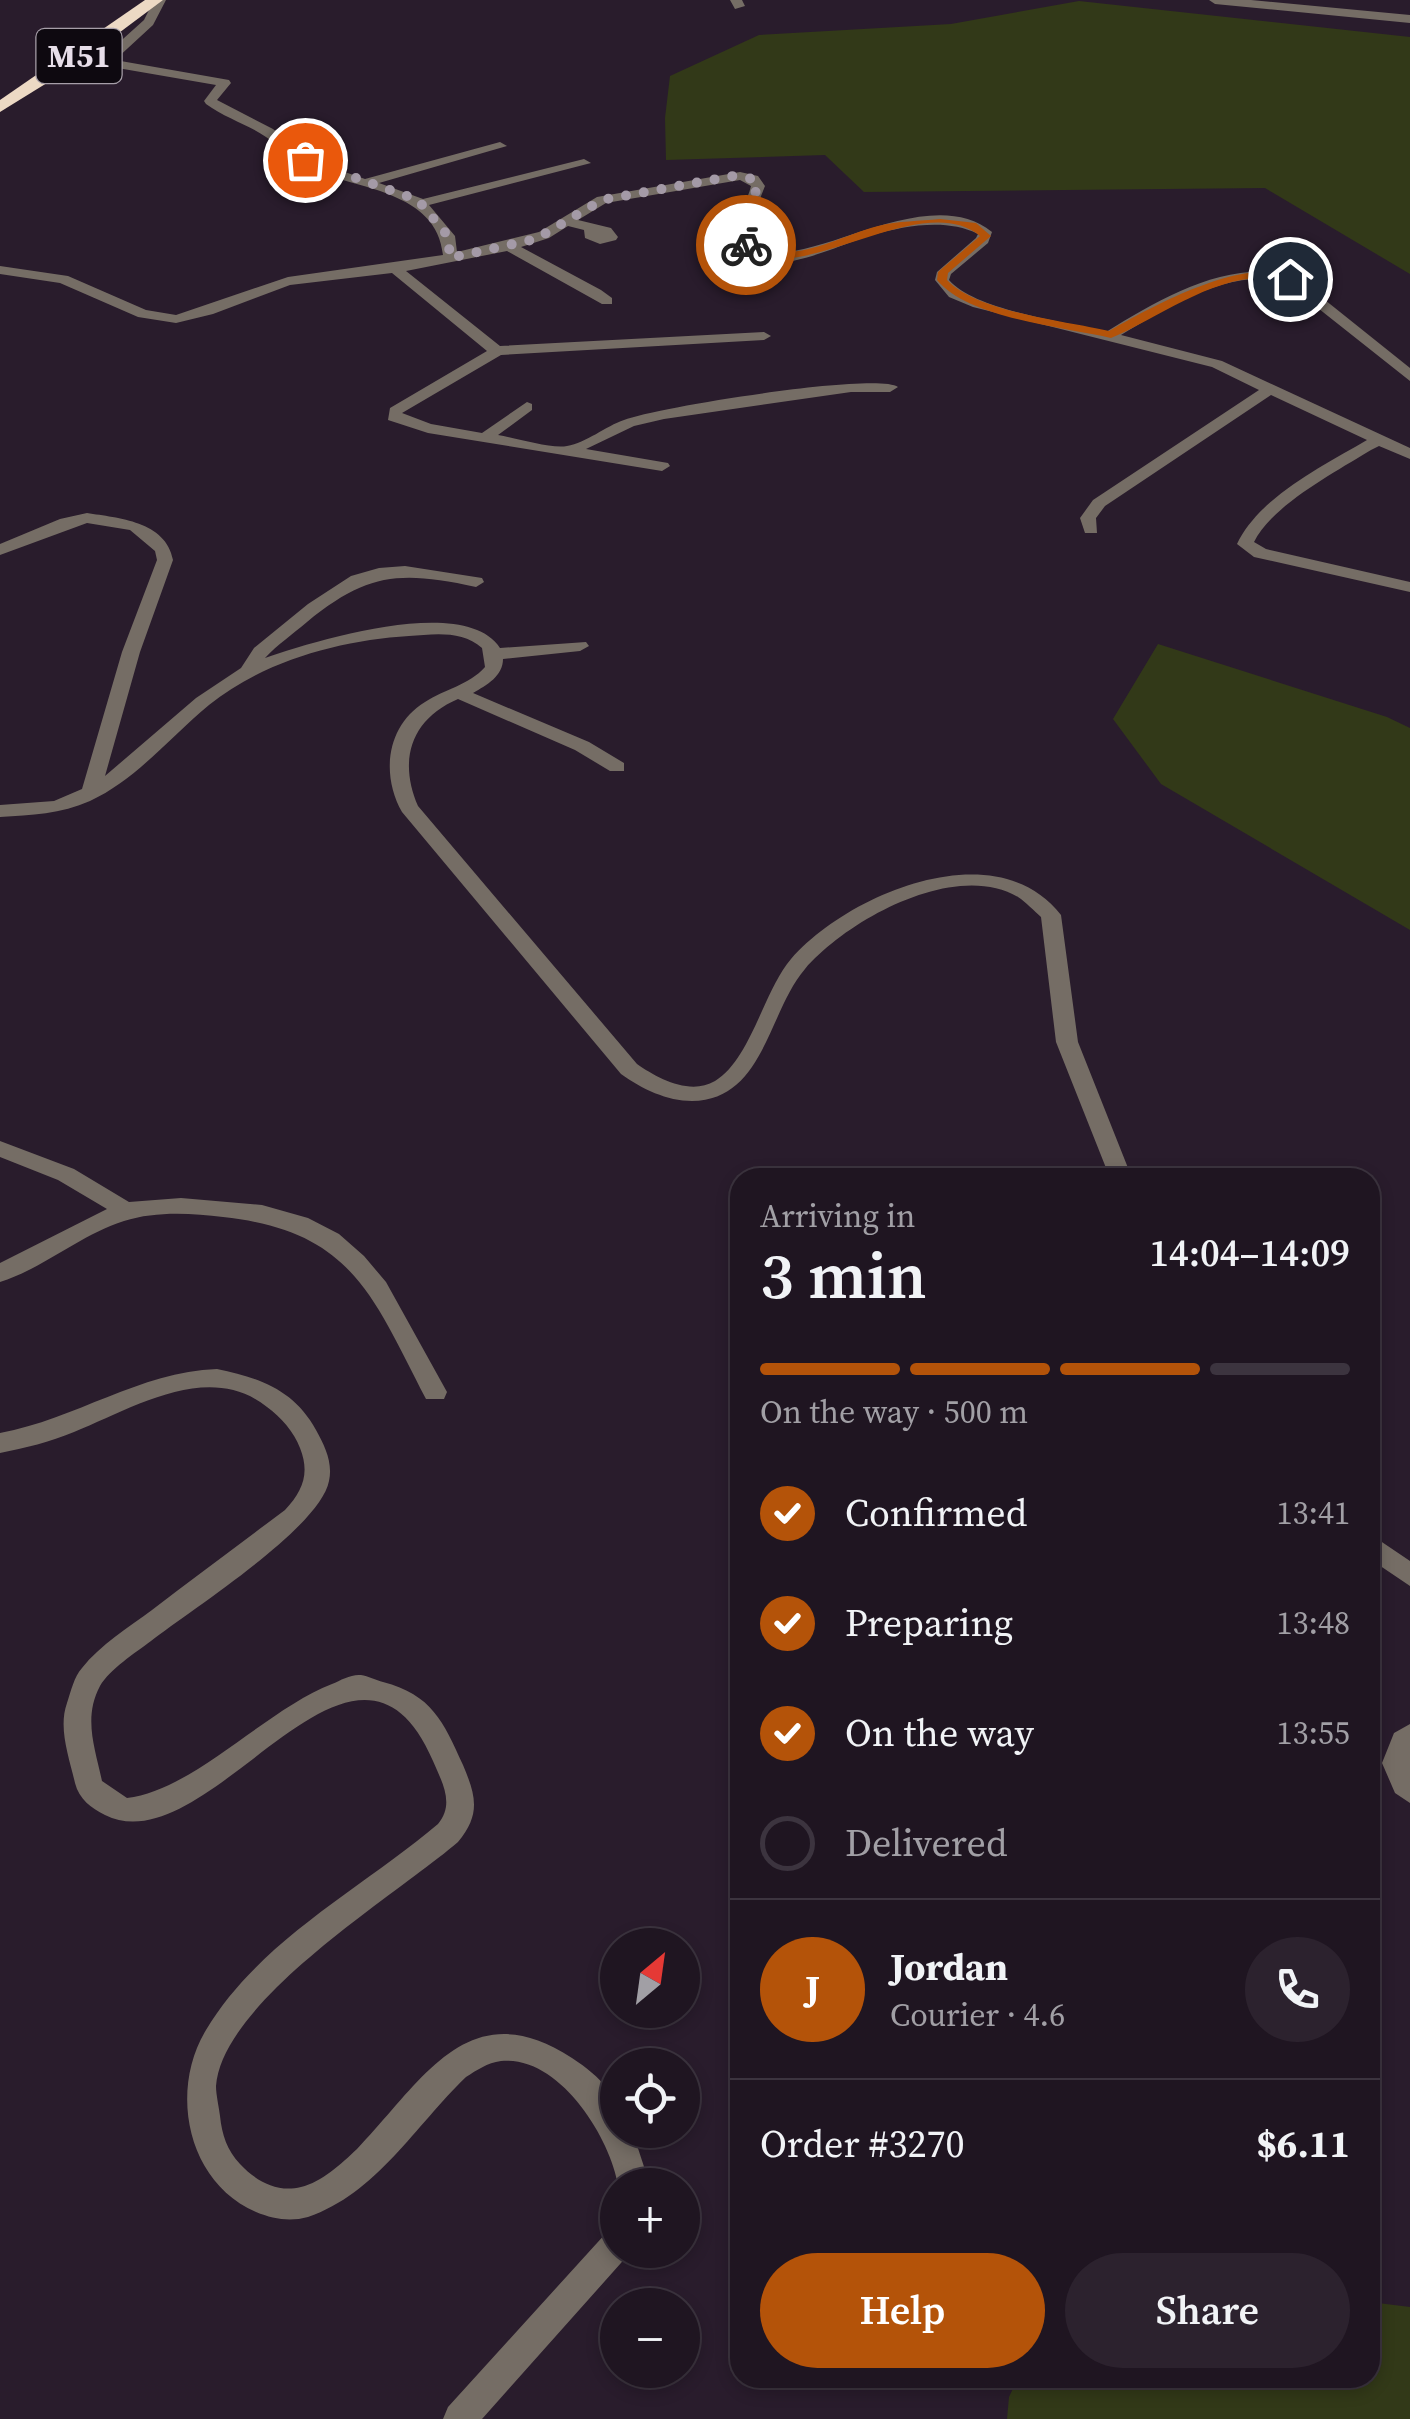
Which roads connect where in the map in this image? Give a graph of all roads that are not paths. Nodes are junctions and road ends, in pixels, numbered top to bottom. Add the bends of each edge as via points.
1 (138, 0) edge
2 (157, 0) edge
3 (1215, 0) edge
4 (1410, 19) edge
5 (0, 96) edge
6 (0, 108) edge
7 (500, 146) dead end
8 (584, 163) dead end
9 (368, 182) junction
10 (422, 203) junction
11 (568, 222) junction
12 (591, 228) dead end
13 (510, 246) junction
14 (450, 258) junction
15 (399, 268) junction
16 (0, 270) edge
17 (606, 301) dead end
18 (1111, 335) junction
19 (764, 336) dead end
20 (498, 351) junction
21 (1410, 376) edge
22 (890, 386) dead end
23 (1272, 388) junction
24 (527, 406) dead end
25 (485, 438) junction
26 (602, 438) junction
27 (1379, 439) junction
28 (570, 450) junction
29 (1410, 454) edge
30 (616, 458) junction
31 (662, 466) dead end
32 (1091, 530) dead end
33 (0, 550) edge
34 (476, 582) dead end
35 (1410, 587) edge
36 (580, 646) dead end
37 (494, 654) junction
38 (248, 671) junction
39 (459, 693) junction
40 (617, 767) dead end
41 (92, 791) junction
42 (0, 811) edge
43 (0, 1148) edge
44 (1118, 1168) edge
45 (126, 1212) junction
46 (0, 1273) edge
47 (435, 1392) dead end
48 (0, 1443) edge
49 (1380, 1552) edge
50 (1410, 1575) edge
51 (1410, 1736) edge
52 (1410, 1790) edge
53 (632, 2168) edge
54 (600, 2263) edge
55 (460, 2419) edge

1 - 5 highway, M51
2 - 6 highway, M51
2 - 9 street via 149,22 110,63 220,81 225,84 210,101 215,106 268,132 311,164
3 - 4 street
7 - 9 street
8 - 10 street
9 - 10 street
10 - 14 street via 448,236
11 - 12 street
11 - 13 street
11 - 18 street via 623,194 747,176 758,191 743,223 743,242 756,254 801,256 899,226 972,225 986,236 944,272 942,280 954,294
13 - 14 street
13 - 17 street
14 - 15 street
15 - 16 street via 288,281 176,319 142,314 63,278
15 - 20 street
18 - 21 street via 1178,299 1249,274 1272,273 1290,279
18 - 23 street via 1191,355
19 - 20 street
20 - 25 street via 392,415
22 - 26 street via 663,414 629,422
23 - 27 street
23 - 32 street via 1099,503 1088,518
24 - 25 street
25 - 28 street
26 - 28 street
26 - 30 street
27 - 29 street
27 - 35 street via 1263,519 1245,544
28 - 30 street
30 - 31 street
33 - 41 street via 87,518 134,526 163,549 165,560
34 - 38 street via 404,568 356,578 260,652
36 - 37 street
37 - 38 street via 485,639 464,630 426,628 309,650
37 - 39 street via 489,676
38 - 41 street
39 - 40 street
39 - 44 street via 426,708 409,730 396,768 400,792 644,1082 691,1092 722,1086 742,1068 790,974 875,906 935,884 1000,884 1041,903 1051,915 1067,1042
41 - 42 street via 62,804
43 - 45 street via 72,1175
45 - 46 street
45 - 47 street via 168,1206 254,1211 330,1239 377,1284
48 - 53 street via 48,1431 160,1385 224,1378 273,1397 296,1419 316,1454 318,1484 294,1518 90,1677 76,1734 84,1770 99,1796 126,1811 161,1804 309,1705 357,1686 403,1699 422,1715 461,1793 458,1820 448,1833 295,1954 216,2037 197,2098 224,2170 262,2200 310,2200 363,2166 442,2079 482,2051 505,2046 559,2067 594,2096
49 - 50 street
51 - 52 street via 1394,1760
54 - 55 street

